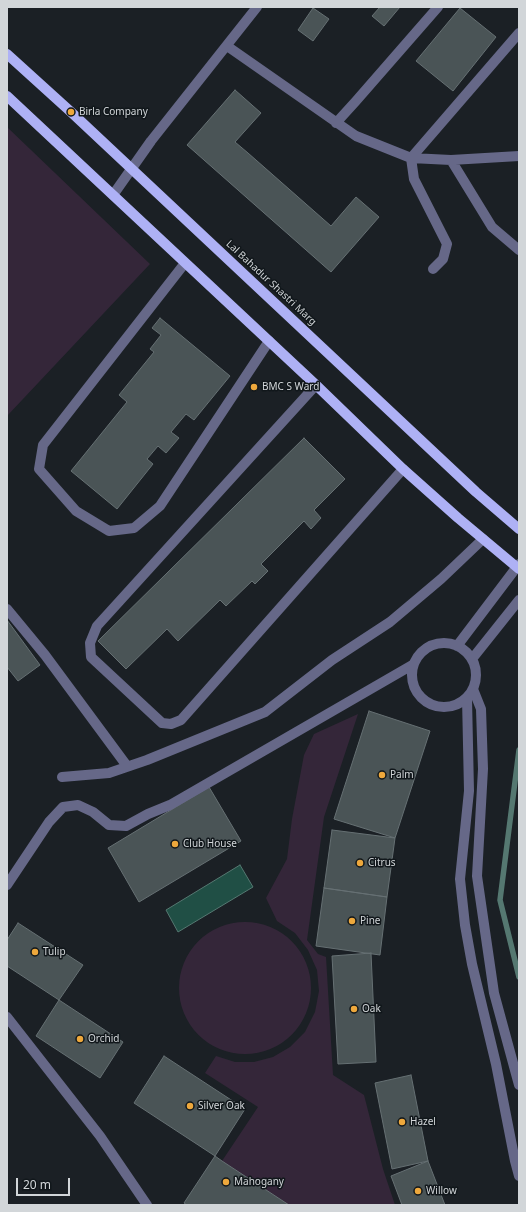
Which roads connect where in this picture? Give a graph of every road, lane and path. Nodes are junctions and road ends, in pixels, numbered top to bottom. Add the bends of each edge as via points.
1 (258, 7) edge
2 (438, 7) edge
3 (519, 33) edge
4 (227, 46) junction
5 (7, 54) edge
6 (7, 96) edge
7 (336, 123) junction
8 (519, 156) edge
9 (411, 158) junction
10 (451, 160) junction
11 (132, 170) junction
12 (113, 195) junction
13 (519, 250) edge
14 (185, 263) junction
15 (433, 269) dead end
16 (269, 341) junction
17 (316, 385) junction
18 (403, 469) junction
19 (519, 529) edge
20 (483, 539) junction
21 (518, 567) edge
22 (519, 600) edge
23 (7, 609) edge
24 (457, 646) junction
25 (472, 659) junction
26 (414, 664) junction
27 (473, 689) junction
28 (467, 698) junction
29 (127, 766) junction
30 (62, 777) dead end
31 (7, 885) edge
32 (7, 1017) edge
33 (519, 1085) edge
34 (519, 1176) edge
35 (147, 1205) edge

1 - 4 street
2 - 7 street
3 - 9 street
4 - 7 street
4 - 11 street via 151,141
5 - 11 main road, Lal Bahadur Shastri Marg
6 - 12 main road
7 - 9 street via 356,136
8 - 10 street
9 - 10 street
9 - 15 street via 414,179 447,244 443,259
10 - 13 street via 492,227
11 - 12 street
11 - 19 main road, Lal Bahadur Shastri Marg via 476,492
12 - 14 main road
14 - 16 main road
14 - 16 street via 43,446 39,470 76,511 109,531 134,528 160,506
16 - 17 main road
17 - 18 main road
17 - 18 street via 97,626 90,643 90,657 162,723 171,724 181,720
18 - 20 main road
20 - 21 main road
20 - 29 street via 390,622 332,660 264,712
21 - 24 street
22 - 25 street
23 - 29 street via 45,655
24 - 25 street
24 - 26 street via 447,643 428,647 419,654
25 - 27 street via 476,679
26 - 28 street via 411,675 413,686 418,696 426,703 448,708
26 - 31 street via 170,805 126,826 109,825 93,812 78,805 63,807 49,822
27 - 28 street
27 - 33 street via 481,709 483,769 477,876 494,993
28 - 34 street via 469,791 460,879 465,925
29 - 30 street via 109,773
32 - 35 street via 100,1136

